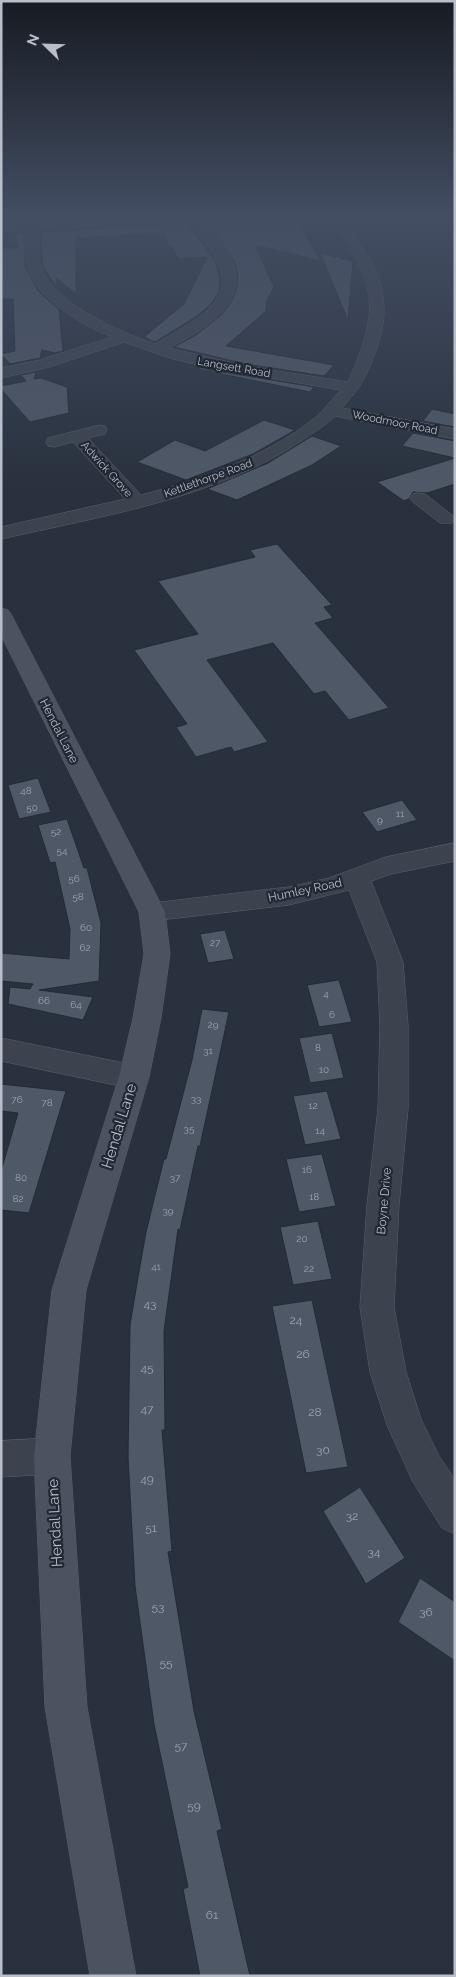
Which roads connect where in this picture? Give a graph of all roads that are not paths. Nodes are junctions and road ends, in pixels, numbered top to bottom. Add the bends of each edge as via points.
1 (66, 306) edge
2 (220, 306) edge
3 (377, 306) edge
4 (123, 338) junction
5 (157, 349) junction
6 (1, 373) edge
7 (353, 387) junction
8 (335, 411) junction
9 (98, 430) dead end
10 (455, 434) edge
11 (77, 436) junction
12 (54, 442) dead end
13 (137, 502) junction
14 (455, 502) edge
15 (433, 509) dead end
16 (1, 533) edge
17 (1, 614) edge
18 (455, 852) edge
19 (358, 877) junction
20 (152, 912) junction
21 (1, 1049) edge
22 (134, 1076) junction
23 (52, 1456) junction
24 (1, 1459) edge
25 (455, 1515) edge
26 (113, 1976) edge

1 - 4 street, Langsett Road
2 - 5 street via 206,321
3 - 7 street, Kettlethorpe Road via 373,346 367,365
4 - 5 street, Langsett Road
4 - 6 street via 44,364
5 - 7 street, Langsett Road via 216,365
7 - 8 street, Kettlethorpe Road
8 - 10 street, Woodmoor Road
8 - 13 street, Kettlethorpe Road via 288,443 249,464
9 - 11 street, Adwick Grove
11 - 12 street, Adwick Grove
11 - 13 street, Adwick Grove
13 - 16 street, Kettlethorpe Road
14 - 15 street
17 - 20 street, Hendal Lane
18 - 19 street, Humley Road via 386,866
19 - 20 street, Humley Road via 289,896
19 - 25 street, Boyne Drive via 390,962 394,1026 393,1109 377,1307 388,1372 405,1425 426,1470
20 - 22 street, Hendal Lane via 157,954
21 - 22 street, Hendal Lane
22 - 23 street, Hendal Lane via 69,1290
23 - 24 street
23 - 26 street, Hendal Lane via 66,1707

